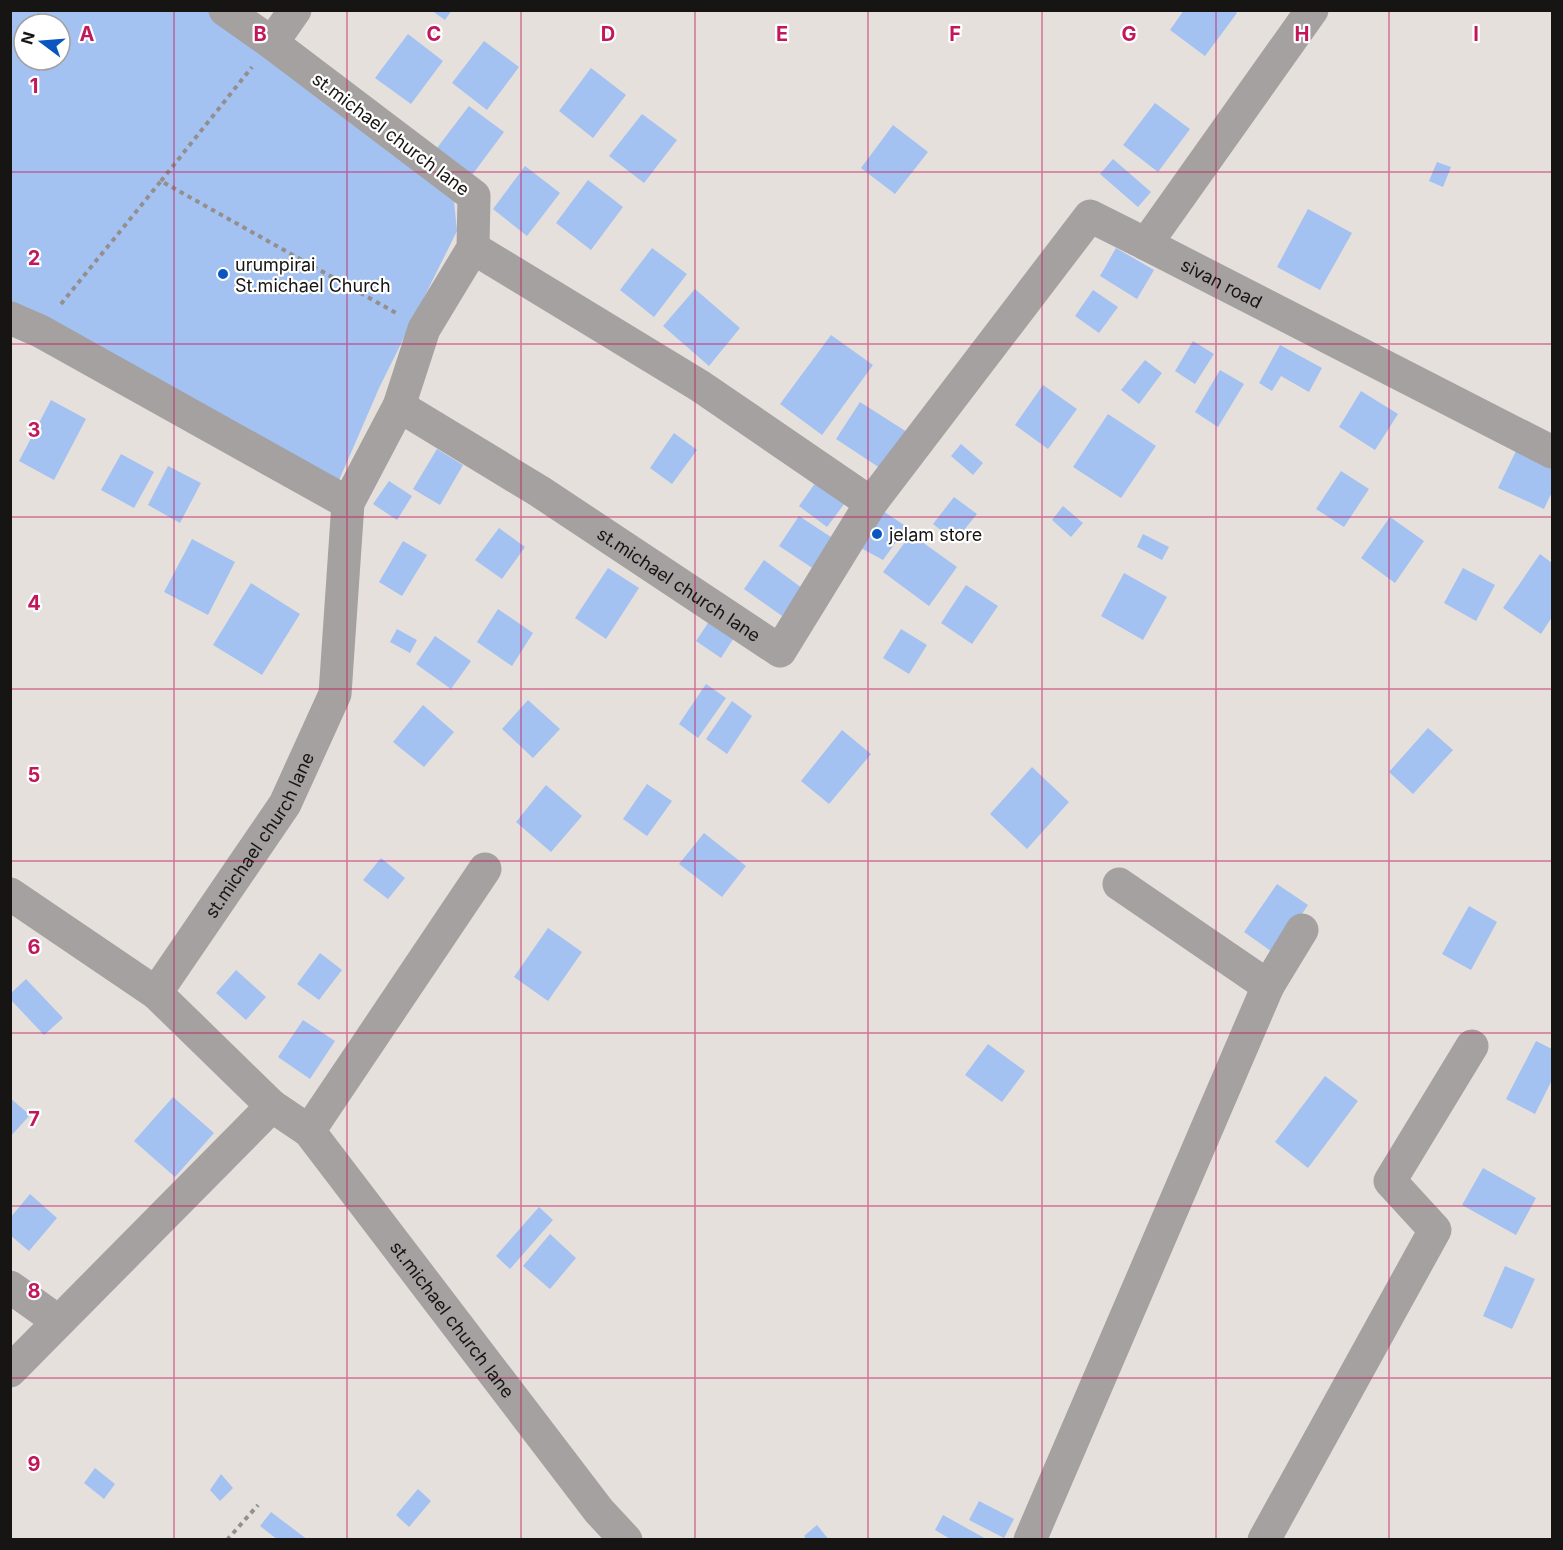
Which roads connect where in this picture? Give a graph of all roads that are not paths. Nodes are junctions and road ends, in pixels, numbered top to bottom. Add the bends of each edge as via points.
1 (225, 10) edge
2 (295, 10) edge
3 (1312, 10) edge
4 (272, 43) junction
5 (1146, 244) junction
6 (473, 248) junction
7 (10, 318) edge
8 (399, 406) junction
9 (1552, 452) edge
10 (348, 503) junction
11 (871, 503) junction
12 (485, 869) dead end
13 (1119, 884) dead end
14 (10, 894) edge
15 (1302, 930) dead end
16 (1268, 986) junction
17 (156, 993) junction
18 (1472, 1046) dead end
19 (272, 1106) junction
20 (309, 1131) junction
21 (10, 1287) edge
22 (58, 1321) junction
23 (10, 1371) edge
24 (626, 1539) edge
25 (1030, 1539) edge
26 (1264, 1539) edge

1 - 4 street, st.michael church lane
2 - 4 street
3 - 5 street
4 - 6 street, st.michael church lane via 474,196
5 - 9 street, sivan road
5 - 11 street, sivan road via 1090,216
6 - 8 street, st.michael church lane via 424,329
6 - 11 street via 700,386
7 - 10 street via 40,331
8 - 10 street, st.michael church lane
8 - 11 street, st.michael church lane via 539,491 780,651
10 - 17 street, st.michael church lane via 335,694 285,804
12 - 20 street
13 - 16 street
14 - 17 street
15 - 16 street
16 - 25 street
17 - 19 street, st.michael church lane
18 - 26 street via 1390,1181 1435,1230
19 - 20 street, st.michael church lane
19 - 22 street
20 - 24 street, st.michael church lane via 591,1501
21 - 22 street
22 - 23 street

